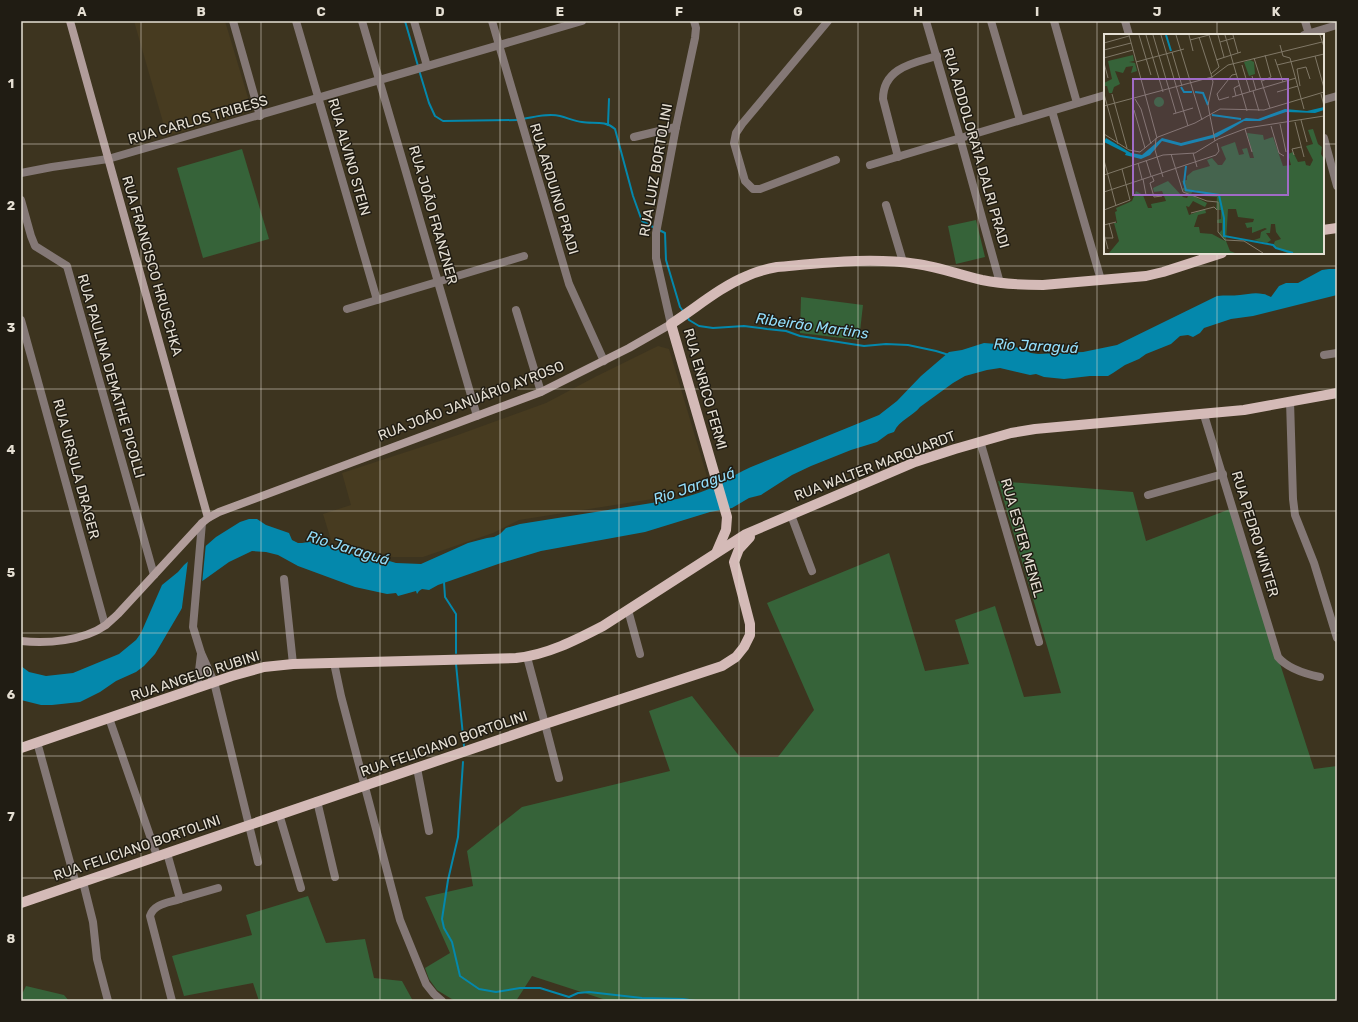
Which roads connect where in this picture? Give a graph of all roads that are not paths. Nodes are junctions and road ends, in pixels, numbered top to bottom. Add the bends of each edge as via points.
1 (70, 21) edge
2 (233, 21) edge
3 (296, 21) edge
4 (362, 21) edge
5 (414, 21) edge
6 (492, 21) edge
7 (582, 21) edge
8 (694, 21) edge
9 (828, 21) edge
10 (926, 21) edge
11 (991, 21) edge
12 (1054, 21) edge
13 (1125, 21) edge
14 (1305, 21) edge
15 (1337, 25) edge
16 (1129, 34) edge
17 (1306, 34) edge
18 (499, 45) junction
19 (937, 56) junction
20 (422, 68) junction
21 (380, 80) junction
22 (1104, 95) edge
23 (1337, 96) edge
24 (318, 98) junction
25 (1324, 100) edge
26 (1077, 103) junction
27 (1052, 111) junction
28 (260, 116) junction
29 (1020, 120) junction
30 (676, 127) junction
31 (634, 137) dead end
32 (960, 138) junction
33 (1324, 138) edge
34 (898, 157) junction
35 (108, 159) junction
36 (836, 160) dead end
37 (870, 165) dead end
38 (21, 173) edge
39 (1337, 186) edge
40 (21, 200) edge
41 (886, 205) dead end
42 (1337, 228) edge
43 (1324, 230) edge
44 (1216, 254) edge
45 (524, 256) dead end
46 (1197, 257) edge
47 (903, 262) junction
48 (1101, 280) junction
49 (438, 281) junction
50 (1000, 283) junction
51 (377, 300) junction
52 (347, 309) dead end
53 (516, 310) dead end
54 (21, 320) edge
55 (672, 324) junction
56 (1337, 353) edge
57 (1324, 355) dead end
58 (604, 361) junction
59 (541, 392) junction
60 (1337, 393) edge
61 (1290, 401) junction
62 (1204, 415) junction
63 (477, 416) junction
64 (980, 441) junction
65 (1223, 474) junction
66 (1148, 495) dead end
67 (791, 515) junction
68 (205, 521) junction
69 (761, 528) junction
70 (716, 553) junction
71 (734, 562) junction
72 (812, 571) dead end
73 (154, 575) junction
74 (284, 579) dead end
75 (628, 610) junction
76 (105, 625) junction
77 (1337, 638) edge
78 (21, 641) edge
79 (1039, 642) dead end
80 (201, 653) junction
81 (640, 654) dead end
82 (527, 657) junction
83 (456, 659) joint
84 (334, 663) junction
85 (293, 664) junction
86 (1320, 677) dead end
87 (214, 682) junction
88 (197, 688) junction
89 (109, 718) junction
90 (545, 724) junction
91 (37, 742) junction
92 (21, 748) edge
93 (417, 768) junction
94 (559, 778) dead end
95 (365, 785) junction
96 (317, 801) junction
97 (279, 814) junction
98 (248, 825) junction
99 (429, 831) dead end
100 (167, 853) junction
101 (157, 856) junction
102 (258, 862) dead end
103 (335, 876) dead end
104 (79, 883) junction
105 (218, 888) dead end
106 (301, 888) dead end
107 (180, 899) junction
108 (21, 902) edge
109 (108, 1001) edge
110 (172, 1001) edge
111 (442, 1001) edge

1 - 35 main road, RUA FRANCISCO HRUSCHKA
2 - 28 street
3 - 24 street, RUA ALVINO STEIN
4 - 21 street, RUA JOÃO FRANZNER
5 - 20 street
6 - 18 street, RUA ARDUINO PRADI
7 - 18 street, RUA CARLOS TRIBESS
8 - 30 street, RUA LUIZ BORTOLINI via 695,38
9 - 36 street via 742,124 734,143 745,181 753,189 760,189
10 - 19 street, RUA ADDOLORATA DALRI PRADI
11 - 29 street
12 - 26 street
13 - 16 street
14 - 17 street
15 - 17 street
18 - 20 street, RUA CARLOS TRIBESS
18 - 58 street, RUA ARDUINO PRADI via 569,284
19 - 32 street, RUA ADDOLORATA DALRI PRADI
19 - 34 street via 900,69 885,83 883,99
20 - 21 street, RUA CARLOS TRIBESS
21 - 24 street, RUA CARLOS TRIBESS
21 - 49 street, RUA JOÃO FRANZNER
22 - 26 street
23 - 25 street
24 - 28 street, RUA CARLOS TRIBESS
24 - 51 street, RUA ALVINO STEIN
26 - 27 street
27 - 29 street
27 - 48 street
28 - 35 street, RUA CARLOS TRIBESS
29 - 32 street
30 - 31 street
30 - 55 street, RUA LUIZ BORTOLINI via 656,233 656,258
32 - 34 street
32 - 50 street, RUA ADDOLORATA DALRI PRADI
33 - 39 street
34 - 37 street
35 - 38 street, RUA CARLOS TRIBESS
35 - 68 main road, RUA FRANCISCO HRUSCHKA
40 - 73 street, RUA PAULINA DEMATHE PICOLLI via 35,246 67,266
41 - 47 street
42 - 43 main road
44 - 46 main road, RUA JOÃO JANUÁRIO AYROSO
45 - 49 street
46 - 48 main road, RUA JOÃO JANUÁRIO AYROSO via 1163,272
47 - 50 main road, RUA JOÃO JANUÁRIO AYROSO via 932,266
47 - 55 main road, RUA JOÃO JANUÁRIO AYROSO via 868,261 761,270 729,286
48 - 50 main road, RUA JOÃO JANUÁRIO AYROSO via 1043,285
49 - 51 street
49 - 63 street, RUA JOÃO FRANZNER
51 - 52 street
53 - 59 street
54 - 76 street, RUA URSULA DRAGER
55 - 58 main road, RUA JOÃO JANUÁRIO AYROSO
55 - 70 main road, RUA ENRICO FERMI via 727,516 726,530
56 - 57 street
58 - 59 main road, RUA JOÃO JANUÁRIO AYROSO
59 - 63 main road, RUA JOÃO JANUÁRIO AYROSO
60 - 61 main road, RUA WALTER MARQUARDT
61 - 62 main road, RUA WALTER MARQUARDT
61 - 77 street via 1295,515 1314,563
62 - 64 main road, RUA WALTER MARQUARDT via 1035,429
62 - 65 street, RUA PEDRO WINTER
63 - 68 main road, RUA JOÃO JANUÁRIO AYROSO via 231,506
64 - 67 main road, RUA WALTER MARQUARDT via 915,462
64 - 79 street, RUA ESTER MENEL
65 - 66 street
65 - 86 street, RUA PEDRO WINTER via 1278,657 1306,674
67 - 69 main road, RUA WALTER MARQUARDT
67 - 72 street
68 - 73 main road, RUA JOÃO JANUÁRIO AYROSO
68 - 80 street via 193,620 194,634
69 - 70 main road, RUA WALTER MARQUARDT
69 - 71 main road via 741,545
70 - 71 main road via 728,555
70 - 75 main road, RUA WALTER MARQUARDT
71 - 90 main road, RUA FELICIANO BORTOLINI via 750,624 750,635 736,657 722,666
73 - 76 main road, RUA JOÃO JANUÁRIO AYROSO
74 - 85 street
75 - 81 street
75 - 82 main road, RUA WALTER MARQUARDT via 581,638
76 - 78 main road, RUA JOÃO JANUÁRIO AYROSO via 87,634 58,641
80 - 87 street
80 - 88 street
82 - 83 main road, RUA WALTER MARQUARDT
82 - 90 street
83 - 84 main road, RUA ANGELO RUBINI
84 - 85 main road, RUA ANGELO RUBINI
84 - 95 street
85 - 87 main road, RUA ANGELO RUBINI via 264,667
87 - 88 main road, RUA ANGELO RUBINI
87 - 98 street
88 - 89 main road, RUA ANGELO RUBINI
89 - 91 main road, RUA ANGELO RUBINI
89 - 101 street
90 - 93 main road, RUA FELICIANO BORTOLINI
90 - 94 street
91 - 92 main road, RUA ANGELO RUBINI
91 - 104 street
93 - 95 main road, RUA FELICIANO BORTOLINI
93 - 99 street
95 - 96 main road, RUA FELICIANO BORTOLINI
95 - 111 street via 404,932 426,984
96 - 97 main road, RUA FELICIANO BORTOLINI
96 - 103 street
97 - 98 main road, RUA FELICIANO BORTOLINI
97 - 106 street
98 - 100 main road, RUA FELICIANO BORTOLINI
98 - 102 street
100 - 101 main road, RUA FELICIANO BORTOLINI
100 - 107 street
101 - 104 main road, RUA FELICIANO BORTOLINI
104 - 108 main road, RUA FELICIANO BORTOLINI
104 - 109 street via 92,922 97,959
105 - 107 street
107 - 110 street via 156,906 150,916

